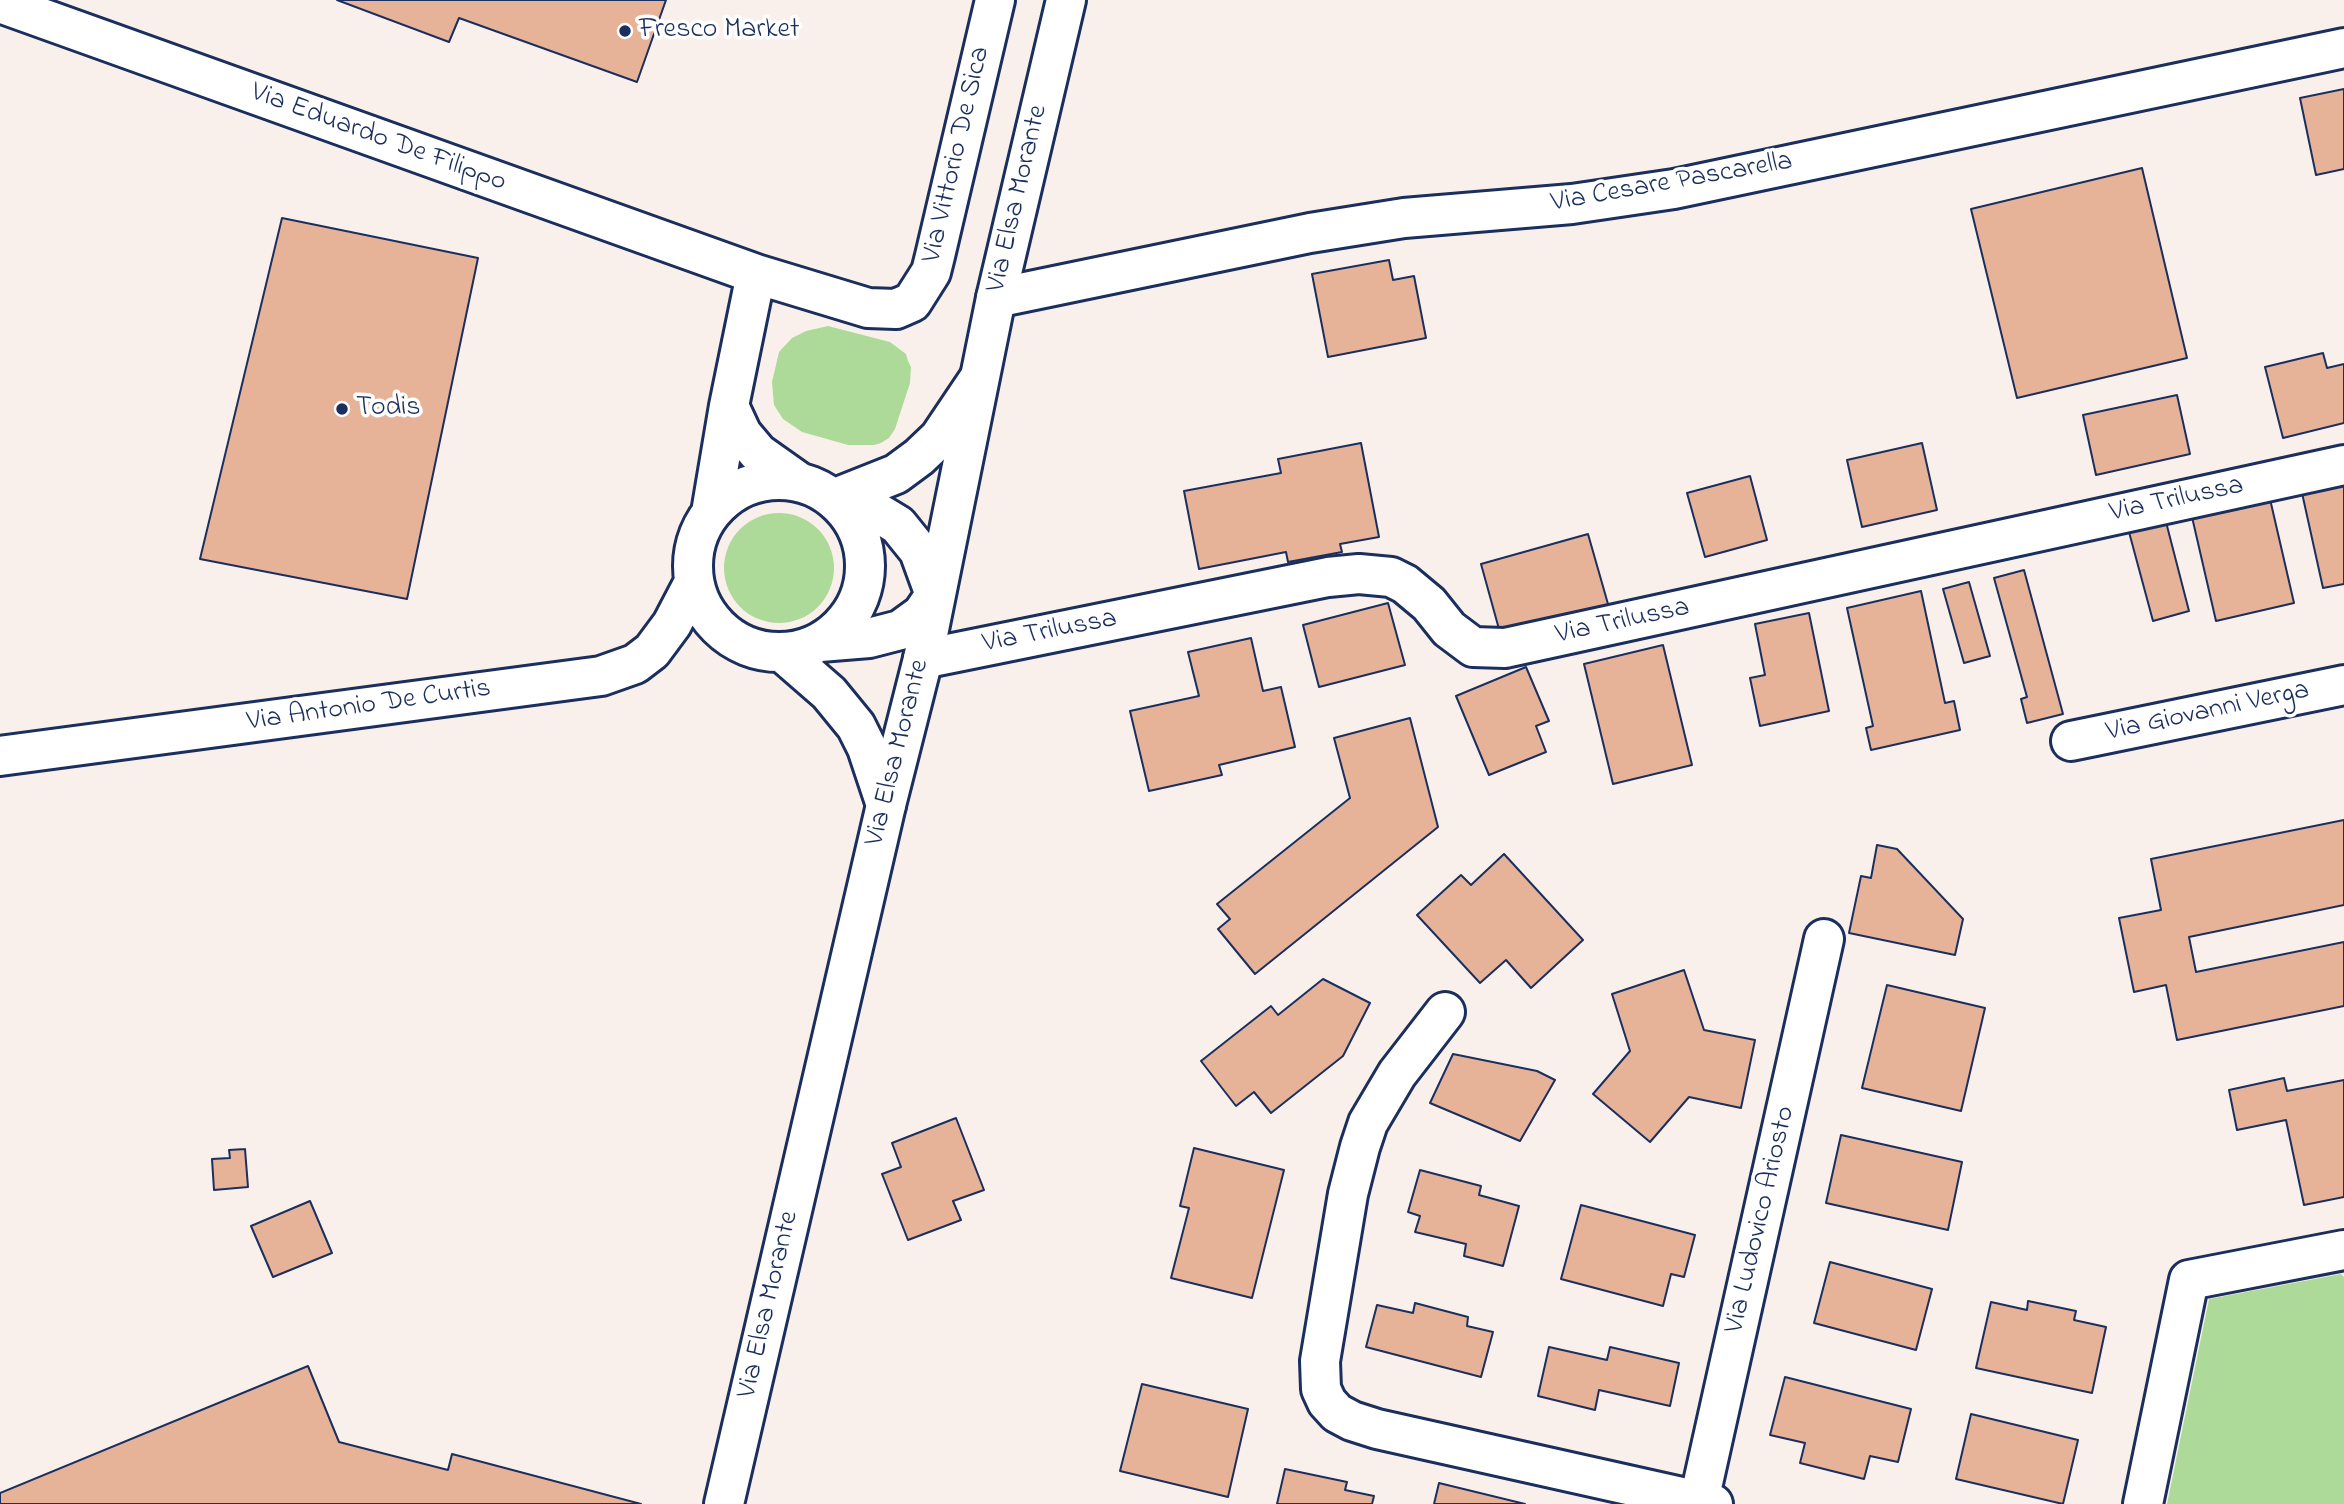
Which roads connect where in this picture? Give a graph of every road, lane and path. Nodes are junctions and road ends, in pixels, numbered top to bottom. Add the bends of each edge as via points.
1 (995, 0) edge
2 (1066, 0) edge
3 (0, 3) edge
4 (42, 9) edge
5 (2344, 48) edge
6 (756, 274) junction
7 (996, 298) junction
8 (978, 380) junction
9 (729, 406) junction
10 (2344, 465) edge
11 (799, 482) junction
12 (833, 499) junction
13 (711, 513) junction
14 (694, 582) junction
15 (935, 595) junction
16 (820, 642) junction
17 (783, 653) junction
18 (923, 659) junction
19 (2344, 685) edge
20 (2071, 741) dead end
21 (0, 756) edge
22 (886, 805) junction
23 (1824, 939) dead end
24 (1445, 1012) dead end
25 (2344, 1250) edge
26 (1706, 1503) edge
27 (724, 1504) edge
28 (2143, 1504) edge

1 - 6 street, Via Vittorio De Sica via 935,256 927,280 912,302 896,309 868,308
2 - 7 street, Via Elsa Morante
3 - 4 street, Via Eduardo De Filippo
4 - 6 street, Via Eduardo De Filippo
5 - 7 street, Via Cesare Pascarella via 1663,191 1332,229
6 - 9 street
7 - 8 street, Via Elsa Morante
8 - 12 street via 939,438 919,457 896,474
8 - 15 street, Via Elsa Morante
9 - 11 street via 750,444
9 - 13 street
10 - 18 street, Via Trilussa via 1505,648 1473,647 1405,584 1391,577 1359,574
11 - 12 street
11 - 13 street via 750,485
12 - 15 street via 870,509 898,525 919,551
12 - 16 street via 852,520 863,546 866,574 858,601 842,625
13 - 14 street via 693,558
14 - 17 street via 716,626 736,641
14 - 21 street, Via Antonio De Curtis via 672,625 652,651 635,664 601,676
15 - 16 street via 922,614 900,631
15 - 18 street, Via Elsa Morante
16 - 17 street
17 - 22 street via 829,693 856,726
18 - 22 street, Via Elsa Morante
19 - 20 street, Via Giovanni Verga
22 - 27 street, Via Elsa Morante
23 - 26 street, Via Ludovico Ariosto
24 - 26 street via 1397,1074 1360,1147 1320,1362 1326,1402 1344,1417 1377,1429
25 - 28 street via 2189,1280

